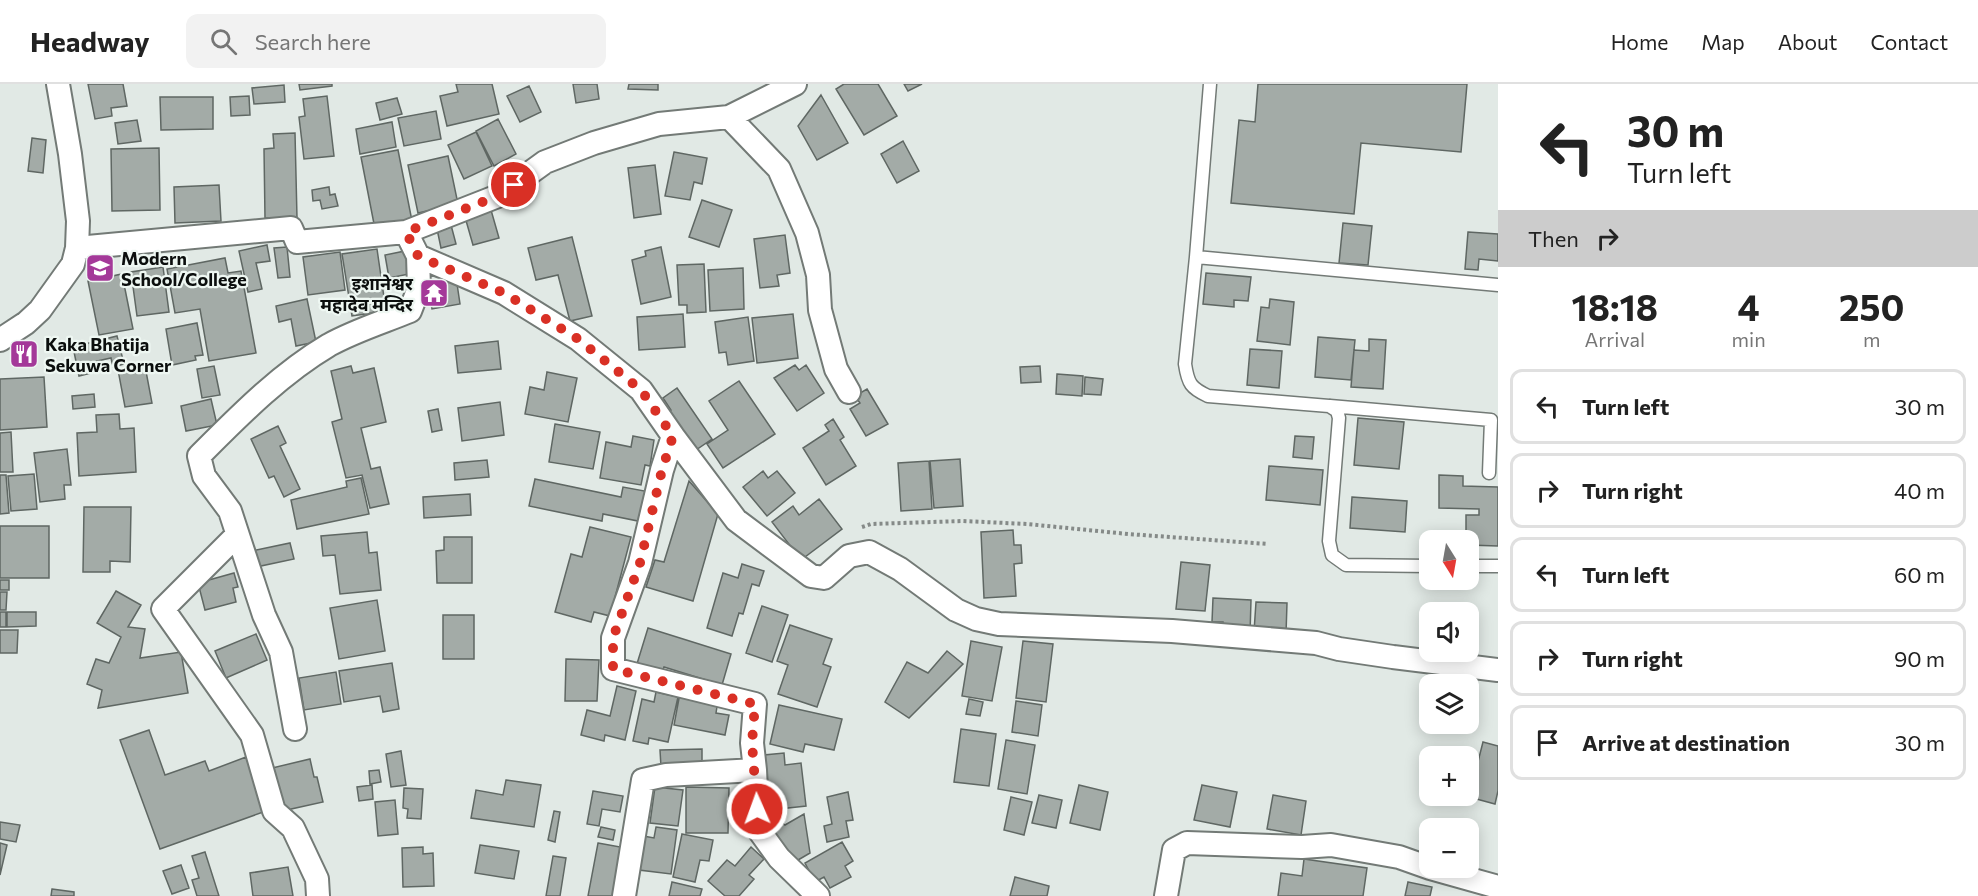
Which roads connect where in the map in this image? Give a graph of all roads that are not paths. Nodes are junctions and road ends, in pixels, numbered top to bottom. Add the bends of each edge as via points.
1 (58, 84) edge
2 (795, 84) edge
3 (1210, 84) edge
4 (729, 117) junction
5 (406, 232) junction
6 (77, 248) junction
7 (418, 256) junction
8 (1196, 257) junction
9 (1498, 285) edge
10 (0, 340) edge
11 (849, 392) dead end
12 (1329, 406) junction
13 (673, 436) junction
14 (1489, 473) dead end
15 (237, 535) junction
16 (1419, 566) edge
17 (1479, 566) edge
18 (1498, 566) edge
19 (1498, 670) edge
20 (296, 729) dead end
21 (755, 770) junction
22 (1498, 887) edge
23 (318, 896) edge
24 (624, 896) edge
25 (818, 896) edge
26 (1166, 896) edge

1 - 6 street via 78,221
2 - 4 street
3 - 8 lane
4 - 5 street via 659,124 594,143 545,162 498,196
4 - 11 street via 779,169 807,232 818,275 820,310 836,369
5 - 6 street via 297,242 291,228
5 - 7 street
6 - 10 street via 74,264 40,310
7 - 13 street via 504,293 578,339 641,390
7 - 15 street via 419,288 410,311 329,345 242,412 199,456 204,476 230,511
8 - 9 lane
8 - 12 lane via 1185,364 1187,379 1194,389 1208,396
12 - 14 lane via 1491,420
12 - 16 lane via 1339,418 1329,541 1332,555 1346,565
13 - 19 street via 736,520 811,576 824,578 849,556 869,552 956,609 999,624 1172,631 1316,643
13 - 21 street via 640,563 613,638 613,669 755,704
15 - 20 street via 281,652
15 - 23 street via 163,609 252,735 274,811 293,828 317,879
17 - 18 lane
21 - 24 street via 666,775 644,780
21 - 25 street via 758,829 779,858
22 - 26 street via 1399,857 1331,844 1302,847 1187,843 1174,850

